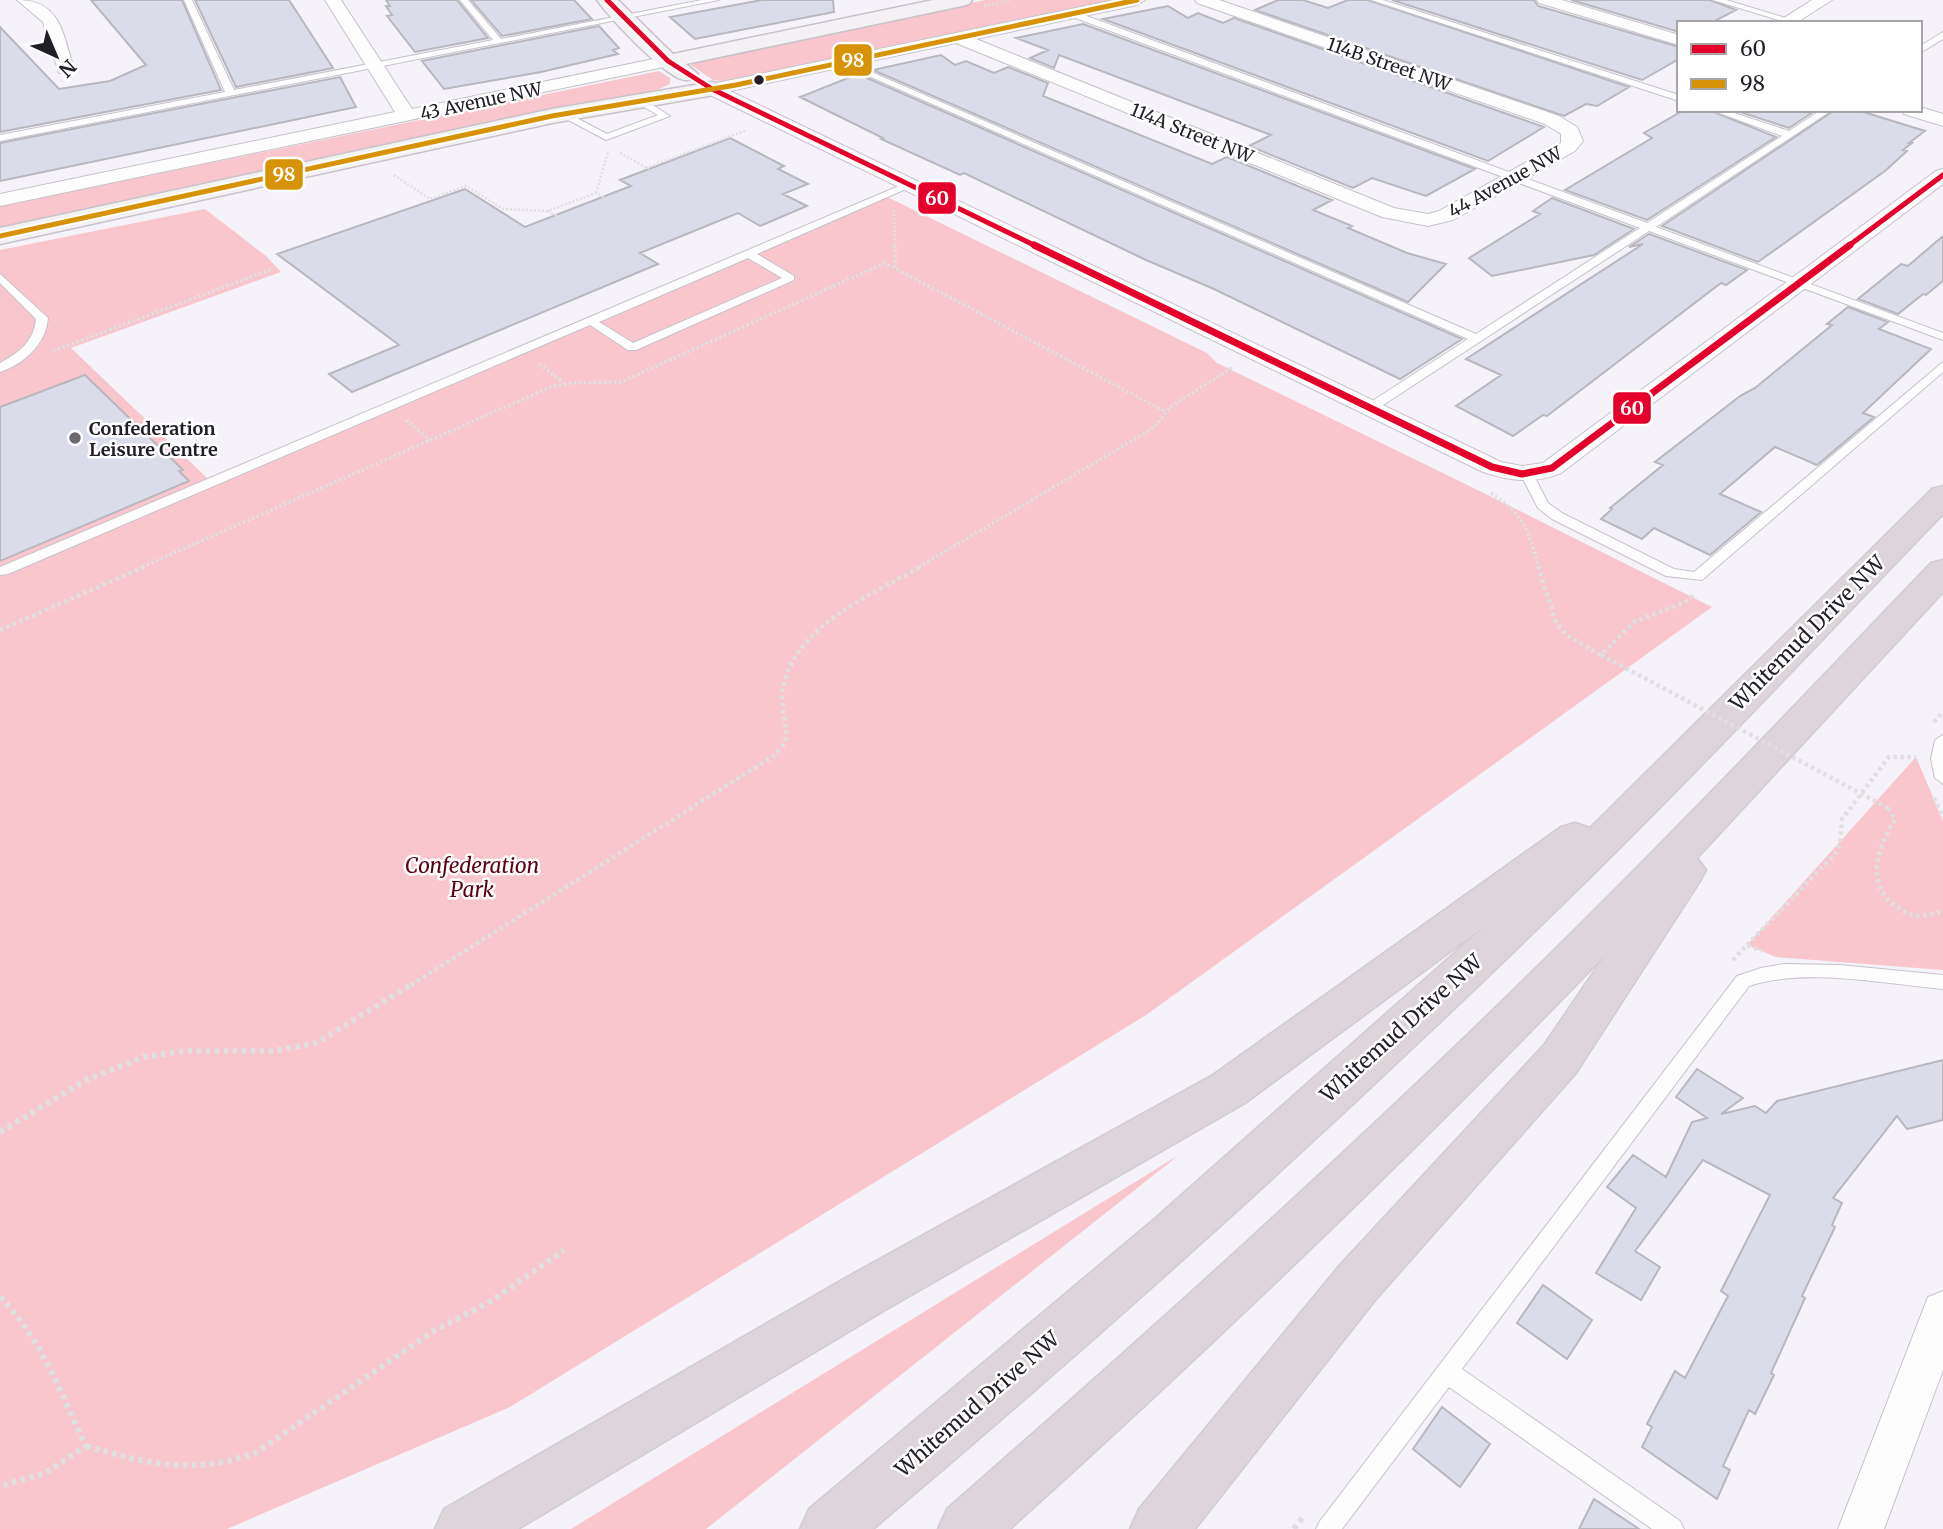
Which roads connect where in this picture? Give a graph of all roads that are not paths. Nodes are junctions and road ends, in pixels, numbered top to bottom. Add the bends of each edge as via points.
1 (25, 0) edge
2 (188, 0) edge
3 (333, 0) edge
4 (464, 0) edge
5 (607, 0) edge
6 (715, 0) edge
7 (962, 0) edge
8 (1137, 0) edge
9 (1203, 0) edge
10 (1375, 0) edge
11 (1545, 0) edge
12 (1717, 0) edge
13 (1824, 0) edge
14 (1073, 14) junction
15 (625, 18) junction
16 (1783, 21) edge
17 (1788, 21) edge
18 (1943, 35) edge
19 (959, 38) junction
20 (1677, 39) edge
21 (499, 42) junction
22 (1922, 49) edge
23 (668, 61) junction
24 (843, 63) junction
25 (374, 66) junction
26 (65, 69) dead end
27 (712, 89) junction
28 (231, 94) junction
29 (1677, 97) edge
30 (1721, 112) edge
31 (1825, 112) edge
32 (1918, 112) edge
33 (407, 116) junction
34 (1943, 120) edge
35 (1573, 134) joint
36 (1790, 135) junction
37 (0, 138) edge
38 (1943, 175) edge
39 (1515, 178) junction
40 (902, 192) junction
41 (0, 200) edge
42 (1428, 220) joint
43 (1648, 228) junction
44 (0, 236) edge
45 (749, 254) junction
46 (0, 277) edge
47 (1800, 284) junction
48 (592, 322) junction
49 (1943, 337) edge
50 (1475, 338) junction
51 (1943, 366) edge
52 (0, 368) edge
53 (1370, 408) junction
54 (1527, 475) junction
55 (1943, 496) edge
56 (3, 571) dead end
57 (1943, 571) edge
58 (1943, 740) edge
59 (1678, 763) junction
60 (1943, 778) edge
61 (1737, 790) junction
62 (1943, 982) edge
63 (1943, 1312) edge
64 (1447, 1372) junction
65 (464, 1529) edge
66 (829, 1529) edge
67 (967, 1529) edge
68 (1159, 1529) edge
69 (1328, 1529) edge
70 (1672, 1529) edge
71 (1861, 1529) edge

1 - 26 street via 51,20
2 - 28 lane
3 - 25 street
4 - 21 lane
5 - 15 street
6 - 15 lane
7 - 23 street, 43 Avenue NW
8 - 14 street, 43 Avenue NW
9 - 35 street, 114B Street NW via 1552,120
10 - 29 lane
11 - 20 street
12 - 16 lane
13 - 17 street
14 - 19 street, 43 Avenue NW
14 - 39 lane
15 - 21 lane
15 - 23 street
18 - 22 lane
19 - 24 street, 43 Avenue NW
19 - 42 street, 114A Street NW via 1389,213
21 - 25 lane
23 - 27 street
23 - 33 street, 43 Avenue NW
24 - 27 street, 43 Avenue NW
24 - 50 lane
25 - 28 lane
25 - 33 street
27 - 40 street
27 - 44 street, 43 Avenue NW via 562,114
28 - 37 lane
30 - 36 lane
31 - 36 lane
32 - 34 street
33 - 41 street, 43 Avenue NW
35 - 39 street, 44 Avenue NW via 1568,147
36 - 43 lane
38 - 47 street
39 - 42 street, 44 Avenue NW via 1453,213
39 - 43 lane
40 - 45 lane
40 - 53 street
43 - 47 lane
43 - 50 lane
45 - 48 lane
45 - 48 lane via 790,278 632,348
46 - 52 lane via 42,317 42,327 30,347
47 - 49 lane
47 - 54 street via 1552,468
48 - 56 lane
50 - 53 lane
51 - 54 lane via 1694,576 1671,573 1557,516 1543,505
53 - 54 street via 1492,467
55 - 59 highway, Whitemud Drive NW
57 - 61 highway
58 - 60 lane via 1938,750
59 - 65 highway via 1229,1089 867,1293
59 - 66 highway, Whitemud Drive NW via 1502,937 1225,1188
61 - 67 highway via 1553,980 1285,1240
61 - 68 highway via 1560,1059 1358,1282
62 - 64 lane via 1802,971 1776,971 1743,981
63 - 71 street
64 - 69 lane
64 - 70 lane

